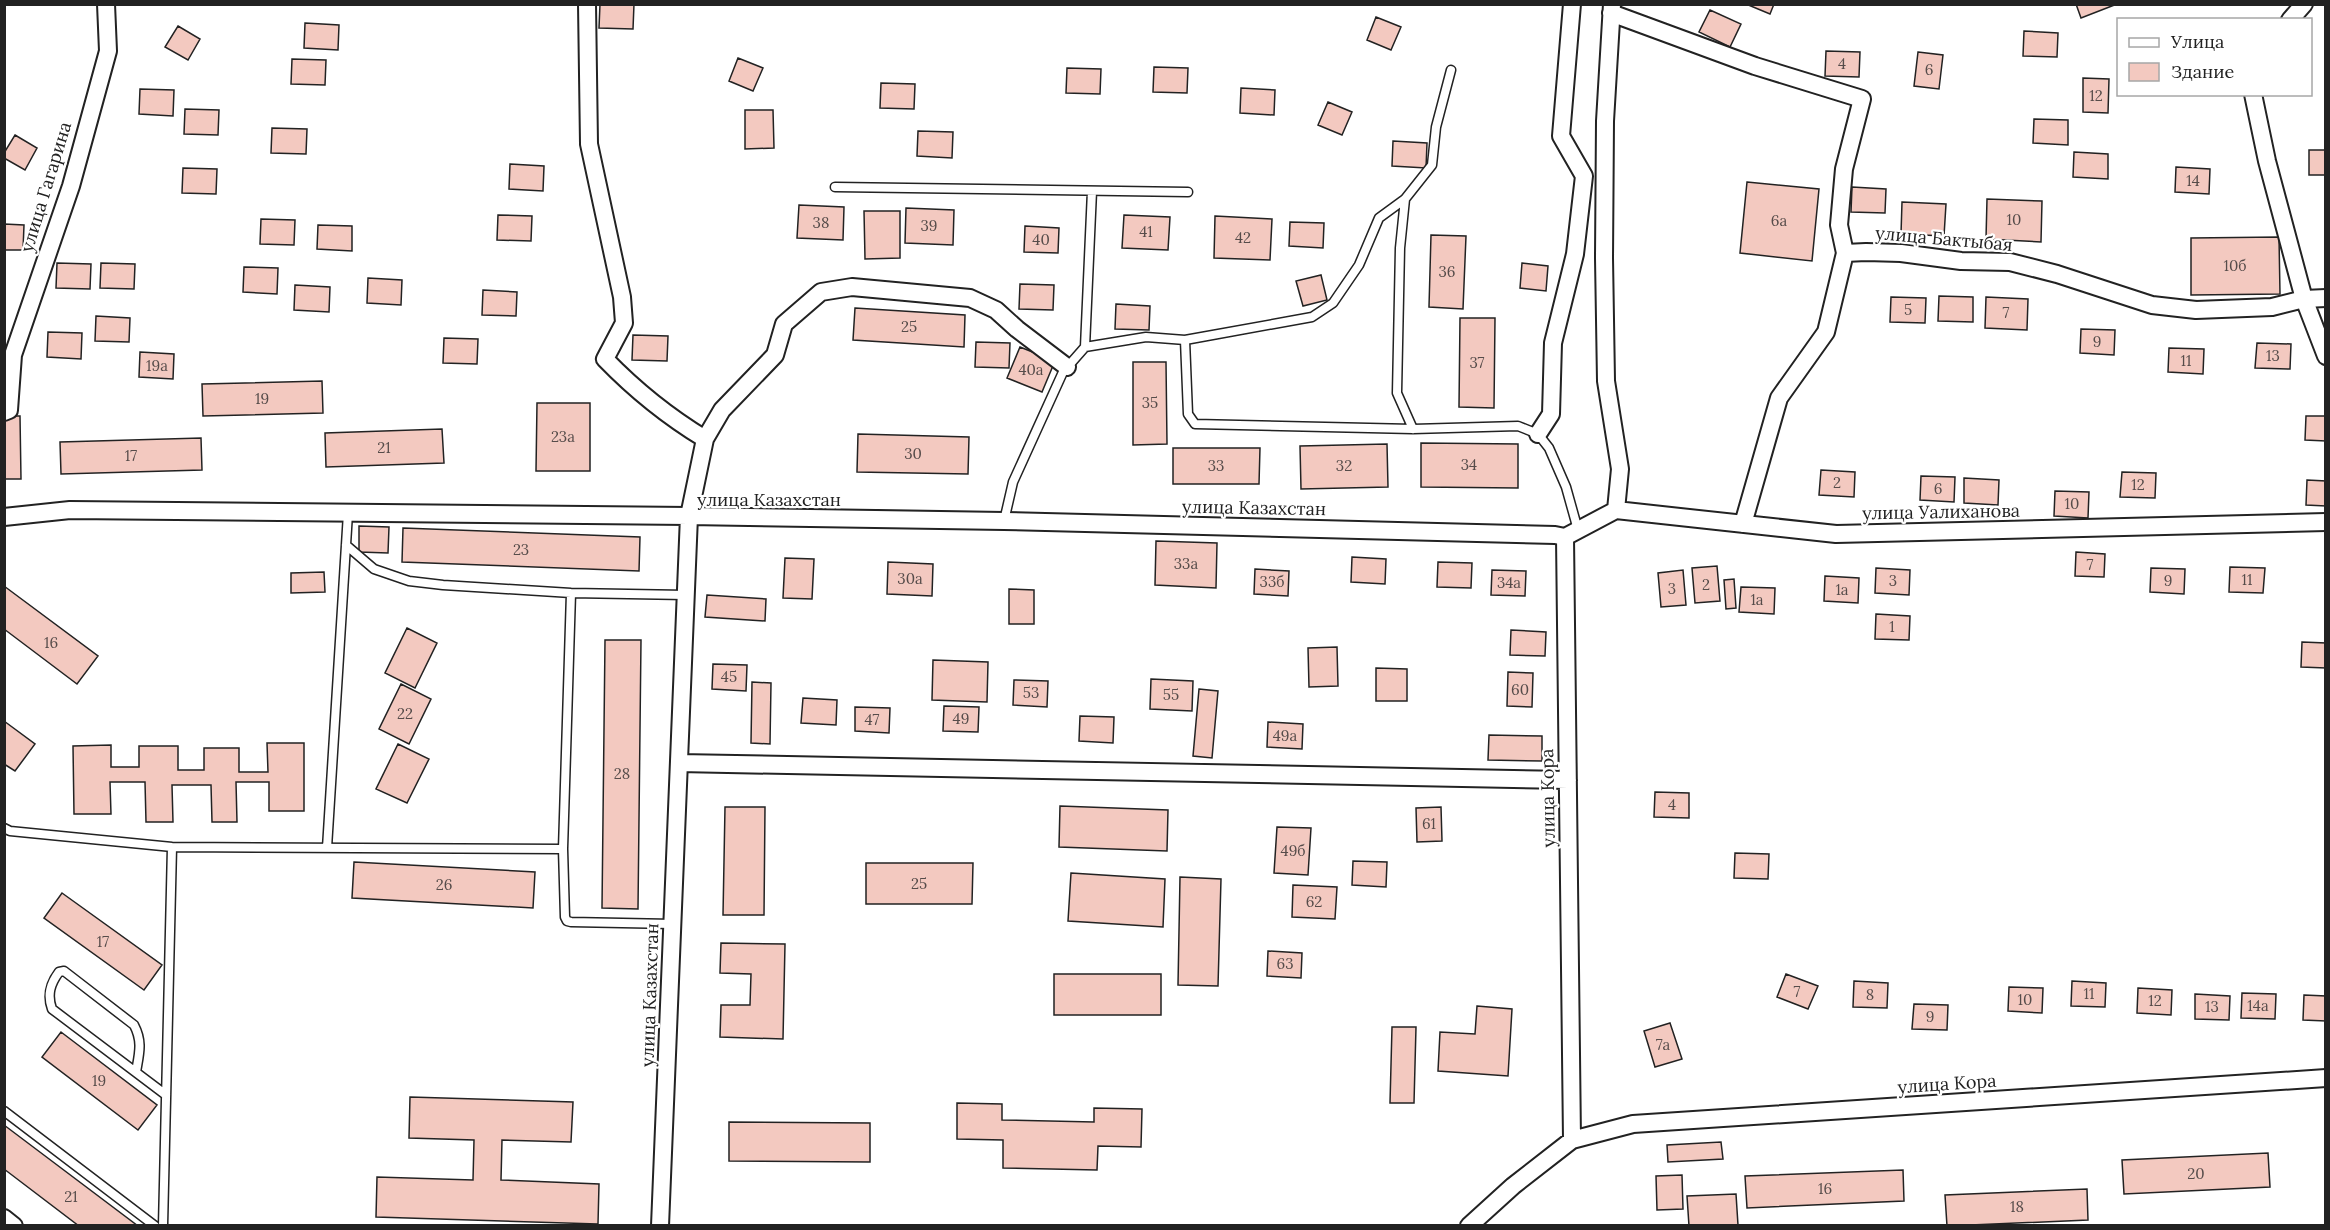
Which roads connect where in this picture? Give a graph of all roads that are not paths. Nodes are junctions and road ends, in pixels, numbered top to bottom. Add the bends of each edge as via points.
1 (106, 4) edge
2 (587, 4) edge
3 (1572, 4) edge
4 (2304, 4) edge
5 (1612, 9) edge
6 (2292, 18) edge
7 (1452, 70) dead end
8 (2253, 96) edge
9 (835, 187) dead end
10 (1092, 191) junction
11 (1188, 192) dead end
12 (1405, 199) junction
13 (1845, 253) junction
14 (2325, 298) edge
15 (2304, 299) junction
16 (1185, 340) junction
17 (1085, 347) junction
18 (2325, 356) edge
19 (1067, 367) junction
20 (4, 412) edge
21 (1413, 429) junction
22 (1538, 434) junction
23 (705, 439) junction
24 (1616, 510) junction
25 (348, 513) junction
26 (690, 516) junction
27 (4, 518) edge
28 (1004, 521) junction
29 (2325, 522) edge
30 (1743, 524) junction
31 (1566, 534) junction
32 (346, 545) junction
33 (571, 593) junction
34 (686, 595) junction
35 (679, 763) junction
36 (1568, 780) junction
37 (4, 828) edge
38 (172, 847) junction
39 (327, 848) junction
40 (563, 849) junction
41 (672, 924) junction
42 (136, 1072) junction
43 (2325, 1078) edge
44 (166, 1095) junction
45 (4, 1111) edge
46 (1572, 1140) junction
47 (4, 1218) edge
48 (14, 1226) edge
49 (155, 1226) edge
50 (163, 1226) edge
51 (660, 1226) edge
52 (1469, 1226) edge

1 - 20 street, улица Гагарина via 108,51 71,186 13,355 9,410
2 - 23 street via 590,144 624,323 605,359 668,416
3 - 22 street via 1561,136 1584,176 1575,254 1553,343 1551,414
4 - 6 street
5 - 13 street via 1755,66 1862,99 1844,169 1839,225
5 - 24 street via 1605,121 1604,258 1606,381 1620,469
7 - 12 lane via 1436,127 1432,165
8 - 15 street
9 - 10 lane
10 - 11 lane
10 - 17 lane
12 - 16 lane via 1379,218 1359,265 1333,303 1312,317
12 - 21 lane via 1396,393
13 - 15 street, улица Бактыбая via 1901,253 1961,261 2010,262 2151,305 2196,310 2272,307
13 - 30 street via 1826,332 1779,398
14 - 15 street, улица Бактыбая
15 - 18 street
16 - 17 lane via 1146,337
16 - 21 lane via 1188,414 1195,424
17 - 19 lane
19 - 23 street via 996,310 970,298 852,287 821,292 784,324 775,355 722,410
19 - 28 lane via 1013,483
21 - 22 lane via 1518,426
22 - 31 lane via 1549,448 1566,487
23 - 26 street
24 - 30 street, улица Уалиханова
24 - 31 street
25 - 26 street
25 - 27 street via 70,510
25 - 32 lane
26 - 28 street, улица Казахстан
26 - 34 street, улица Казахстан
28 - 31 street, улица Казахстан
29 - 30 street, улица Уалиханова via 1836,534
31 - 36 street, улица Кора
32 - 33 lane via 375,569 409,581
32 - 39 lane
33 - 34 lane
33 - 40 lane
34 - 35 street, улица Казахстан
35 - 36 street
35 - 41 street, улица Казахстан
36 - 46 street, улица Кора
37 - 38 lane
38 - 39 lane
38 - 44 lane
39 - 40 lane
40 - 41 lane via 567,921
41 - 51 street, улица Казахстан
42 - 42 lane via 52,1009 48,999 52,981 59,972 64,971 134,1025 141,1046
42 - 44 lane
43 - 46 street, улица Кора via 1633,1124
44 - 50 lane
45 - 49 lane
46 - 52 street, улица Кора
47 - 48 street

